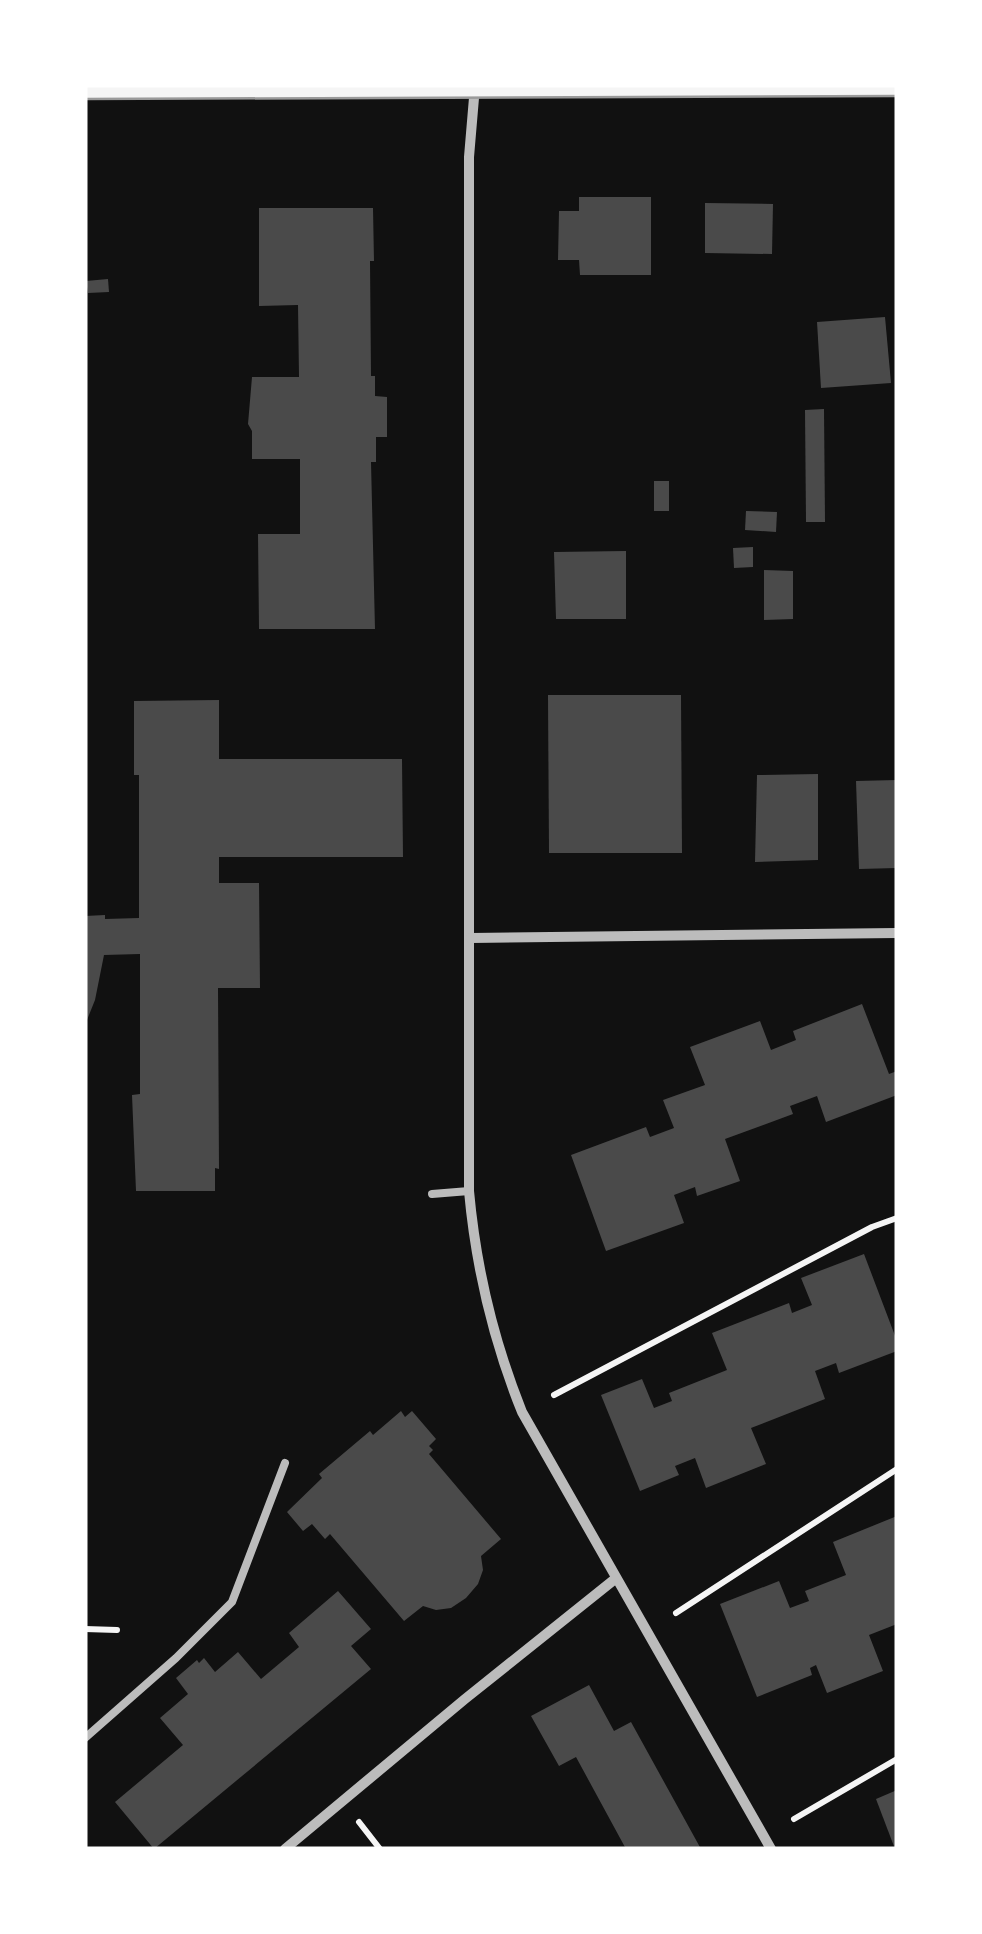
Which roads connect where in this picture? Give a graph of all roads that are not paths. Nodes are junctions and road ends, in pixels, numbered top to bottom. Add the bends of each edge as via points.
1 (897, 86) edge
2 (474, 87) edge
3 (85, 89) edge
4 (897, 932) edge
5 (471, 938) junction
6 (470, 1190) junction
7 (432, 1194) dead end
8 (285, 1463) dead end
9 (616, 1579) junction
10 (85, 1738) edge
11 (286, 1849) edge
12 (771, 1849) edge

1 - 2 main road
2 - 3 main road
2 - 5 street
4 - 5 street
5 - 6 street
6 - 7 lane
6 - 9 street via 474,1245 502,1364
8 - 10 lane via 232,1602
9 - 11 street
9 - 12 street

